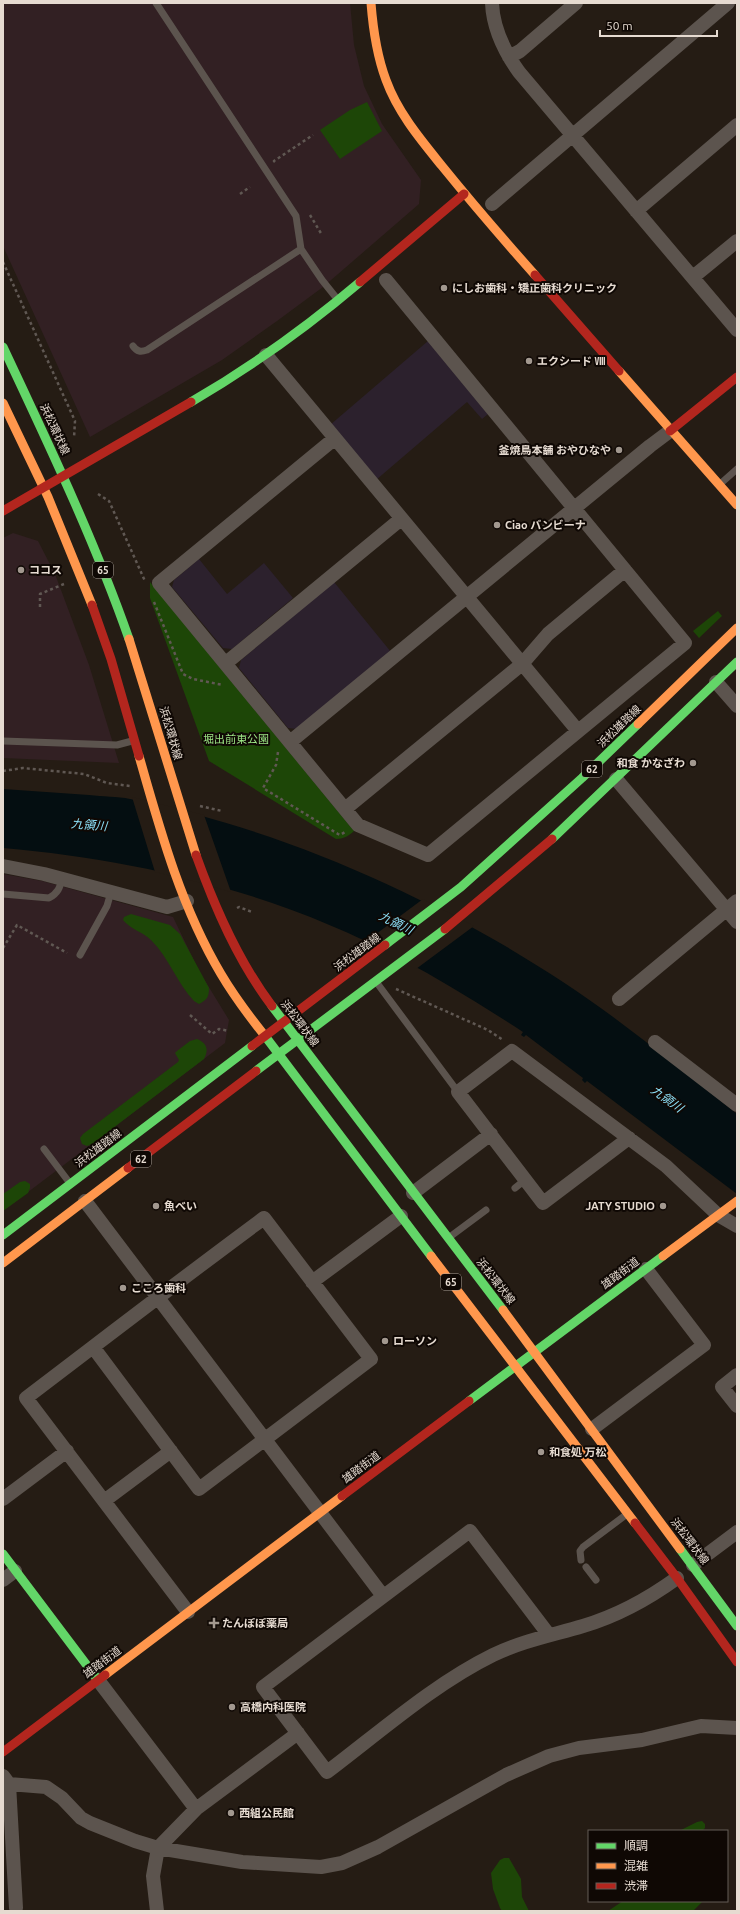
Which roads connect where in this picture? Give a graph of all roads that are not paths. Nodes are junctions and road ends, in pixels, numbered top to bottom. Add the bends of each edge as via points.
1 (156, 3) edge
2 (371, 3) edge
3 (492, 3) edge
4 (576, 3) edge
5 (728, 3) edge
6 (509, 57) junction
7 (737, 125) edge
8 (572, 136) junction
9 (464, 194) junction
10 (492, 204) dead end
11 (636, 211) junction
12 (737, 241) edge
13 (301, 249) junction
14 (693, 277) junction
15 (386, 280) dead end
16 (339, 300) junction
17 (737, 330) edge
18 (133, 346) dead end
19 (3, 347) edge
20 (266, 355) junction
21 (737, 377) edge
22 (3, 403) edge
23 (670, 431) junction
24 (334, 439) junction
25 (737, 469) edge
26 (63, 477) junction
27 (719, 485) junction
28 (44, 488) junction
29 (737, 505) edge
30 (574, 508) junction
31 (3, 511) edge
32 (401, 519) junction
33 (625, 570) junction
34 (466, 597) junction
35 (737, 628) edge
36 (737, 662) edge
37 (226, 663) junction
38 (522, 664) junction
39 (716, 682) junction
40 (737, 706) edge
41 (578, 731) junction
42 (136, 740) junction
43 (3, 741) edge
44 (284, 745) junction
45 (616, 779) junction
46 (345, 809) junction
47 (3, 866) edge
48 (62, 878) junction
49 (111, 892) junction
50 (3, 894) edge
51 (185, 896) junction
52 (732, 905) edge
53 (737, 922) edge
54 (80, 955) dead end
55 (375, 982) junction
56 (619, 999) dead end
57 (284, 1022) junction
58 (265, 1037) junction
59 (298, 1040) junction
60 (654, 1042) dead end
61 (279, 1054) junction
62 (458, 1092) junction
63 (737, 1105) edge
64 (491, 1134) junction
65 (629, 1138) junction
66 (44, 1149) dead end
67 (70, 1184) junction
68 (413, 1193) junction
69 (85, 1201) junction
70 (736, 1202) edge
71 (486, 1210) dead end
72 (718, 1215) junction
73 (400, 1216) junction
74 (737, 1226) edge
75 (3, 1235) edge
76 (448, 1239) junction
77 (3, 1263) edge
78 (646, 1269) junction
79 (312, 1282) junction
80 (158, 1298) junction
81 (93, 1347) junction
82 (534, 1352) junction
83 (514, 1367) junction
84 (737, 1375) edge
85 (737, 1406) edge
86 (592, 1429) junction
87 (265, 1440) junction
88 (67, 1451) junction
89 (171, 1451) junction
90 (3, 1499) edge
91 (104, 1501) junction
92 (320, 1512) junction
93 (628, 1514) junction
94 (737, 1532) edge
95 (3, 1554) edge
96 (581, 1560) dead end
97 (693, 1565) junction
98 (586, 1567) dead end
99 (15, 1570) junction
100 (677, 1578) junction
101 (3, 1580) edge
102 (596, 1580) dead end
103 (383, 1596) junction
104 (188, 1612) junction
105 (737, 1626) edge
106 (549, 1635) junction
107 (737, 1662) edge
108 (98, 1680) junction
109 (737, 1728) edge
110 (298, 1733) junction
111 (3, 1752) edge
112 (6, 1780) edge
113 (196, 1809) junction
114 (158, 1848) junction
115 (16, 1908) dead end
116 (157, 1911) edge

1 - 13 lane via 296,216
2 - 9 main road via 375,41 388,86 413,127
3 - 6 street via 498,34
4 - 6 street via 520,51
5 - 8 street
6 - 8 street
7 - 11 street
8 - 10 street
8 - 11 street
9 - 16 main road
9 - 23 main road
11 - 14 street
12 - 14 street
13 - 16 lane
13 - 18 lane via 147,350 141,352
14 - 17 street
15 - 30 street
16 - 20 main road
19 - 26 main road, 浜松環状線 / 65
20 - 24 street
20 - 26 main road via 191,403
21 - 23 main road
22 - 28 main road, 65
23 - 27 main road
23 - 30 street
24 - 32 street
24 - 37 street via 159,583
25 - 27 lane
26 - 28 main road
26 - 57 main road, 浜松環状線 / 65 via 134,653 179,802 211,896 248,971
27 - 29 main road
28 - 31 main road
28 - 42 main road, 65 via 89,595
30 - 33 street
30 - 34 street
32 - 34 street
32 - 37 street
33 - 38 street via 548,634
33 - 41 street via 685,643
34 - 38 street
34 - 44 street
35 - 57 main road, 浜松雄踏線 / 62 via 577,783 441,903
36 - 39 main road, 62
37 - 44 street
38 - 41 street
38 - 46 street
39 - 40 street
39 - 45 main road, 62
41 - 46 street via 428,855 358,825
42 - 43 lane via 117,745
42 - 51 main road, 65
44 - 46 street
45 - 52 street
45 - 55 main road, 62 via 547,844 463,915
47 - 48 street
48 - 49 street
48 - 50 lane via 60,889 49,898
49 - 51 street via 168,907
49 - 54 lane via 108,906
51 - 58 main road, 65 via 216,962 243,1008
52 - 53 street
52 - 56 street
55 - 59 main road, 62
55 - 62 lane
57 - 58 main road, 浜松雄踏線 / 62
57 - 59 main road, 浜松環状線 / 65
58 - 61 main road, 65
58 - 67 main road, 浜松雄踏線 / 62
59 - 61 main road, 62
59 - 68 main road, 浜松環状線 / 65
60 - 63 street
61 - 69 main road, 62
61 - 73 main road, 65
62 - 64 street
62 - 65 street via 512,1051
64 - 65 street via 520,1184 543,1203
64 - 68 street
65 - 72 street via 666,1166
66 - 67 lane
67 - 75 main road, 浜松雄踏線 / 62
68 - 76 main road, 浜松環状線 / 65
69 - 77 main road, 62
69 - 80 street
70 - 72 main road, 雄踏街道
71 - 76 lane
72 - 74 street
72 - 78 main road, 雄踏街道
73 - 79 street
73 - 83 main road, 65
76 - 82 main road, 浜松環状線 / 65
78 - 82 main road, 雄踏街道
78 - 86 street via 704,1345
79 - 80 street via 264,1218
79 - 87 street via 371,1359
80 - 81 street
80 - 87 street
81 - 88 street via 26,1398
81 - 89 street
82 - 83 main road, 雄踏街道
82 - 86 main road, 浜松環状線 / 65
83 - 92 main road, 雄踏街道
83 - 93 main road, 65
84 - 85 street via 722,1387
86 - 97 main road, 浜松環状線 / 65
87 - 89 street via 199,1489
87 - 92 street
88 - 90 street
88 - 91 street
89 - 91 street
91 - 104 street
92 - 103 street
92 - 104 main road, 雄踏街道
93 - 96 lane via 583,1547 580,1551
93 - 100 main road, 65
94 - 97 street
95 - 99 main road
97 - 105 main road, 浜松環状線 / 65
98 - 102 lane
99 - 101 street
99 - 108 main road
100 - 106 street via 616,1614
100 - 107 main road, 65
103 - 106 street via 470,1531
103 - 110 street via 263,1687
104 - 108 main road, 雄踏街道
106 - 110 street via 494,1654 453,1678 327,1772
108 - 111 main road, 雄踏街道
108 - 113 street
109 - 114 street via 701,1726 642,1740 579,1748 549,1756 506,1775 378,1847 332,1866 305,1867 242,1862
110 - 113 street
112 - 114 street via 46,1787 90,1823
112 - 115 street
113 - 114 street
114 - 116 street via 154,1876

